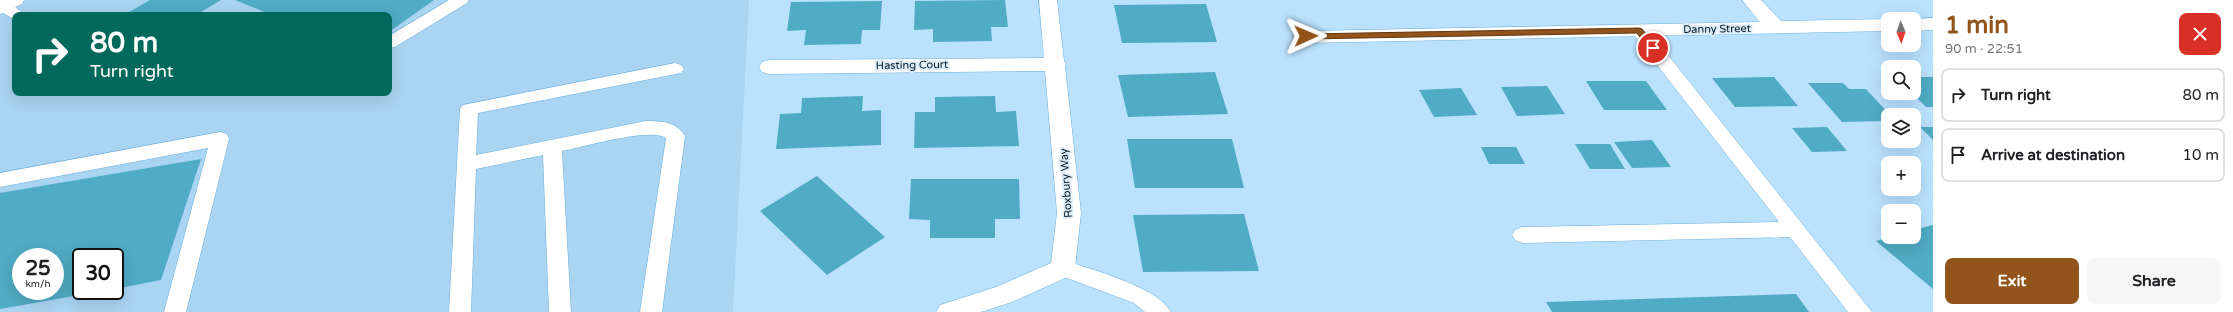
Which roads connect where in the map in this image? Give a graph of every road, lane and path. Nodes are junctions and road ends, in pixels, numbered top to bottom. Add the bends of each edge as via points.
1 (461, 0) edge
2 (1048, 0) edge
3 (1752, 0) edge
4 (1933, 24) edge
5 (1881, 25) edge
6 (1921, 25) edge
7 (1777, 28) junction
8 (1639, 30) junction
9 (1306, 36) dead end
10 (392, 41) edge
11 (1056, 64) junction
12 (768, 66) dead end
13 (675, 69) dead end
14 (552, 146) junction
15 (466, 164) junction
16 (0, 180) edge
17 (1794, 228) junction
18 (1522, 235) dead end
19 (1063, 268) junction
20 (175, 312) edge
21 (460, 312) edge
22 (560, 312) edge
23 (651, 312) edge
24 (949, 312) edge
25 (1160, 312) edge
26 (1860, 312) edge

1 - 10 lane
2 - 11 street, Roxbury Way
3 - 7 street
4 - 6 street
5 - 7 street, Danny Street
7 - 8 street, Danny Street
8 - 9 street, Danny Street
8 - 17 lane
11 - 12 street, Hasting Court
11 - 19 street, Roxbury Way via 1069,213
13 - 15 lane via 469,109
14 - 15 lane
14 - 22 lane
14 - 23 lane via 646,127 671,130 676,136
15 - 21 lane
16 - 20 lane via 220,139
17 - 18 lane
17 - 26 lane
19 - 24 street via 1004,295
19 - 25 lane via 1142,297

